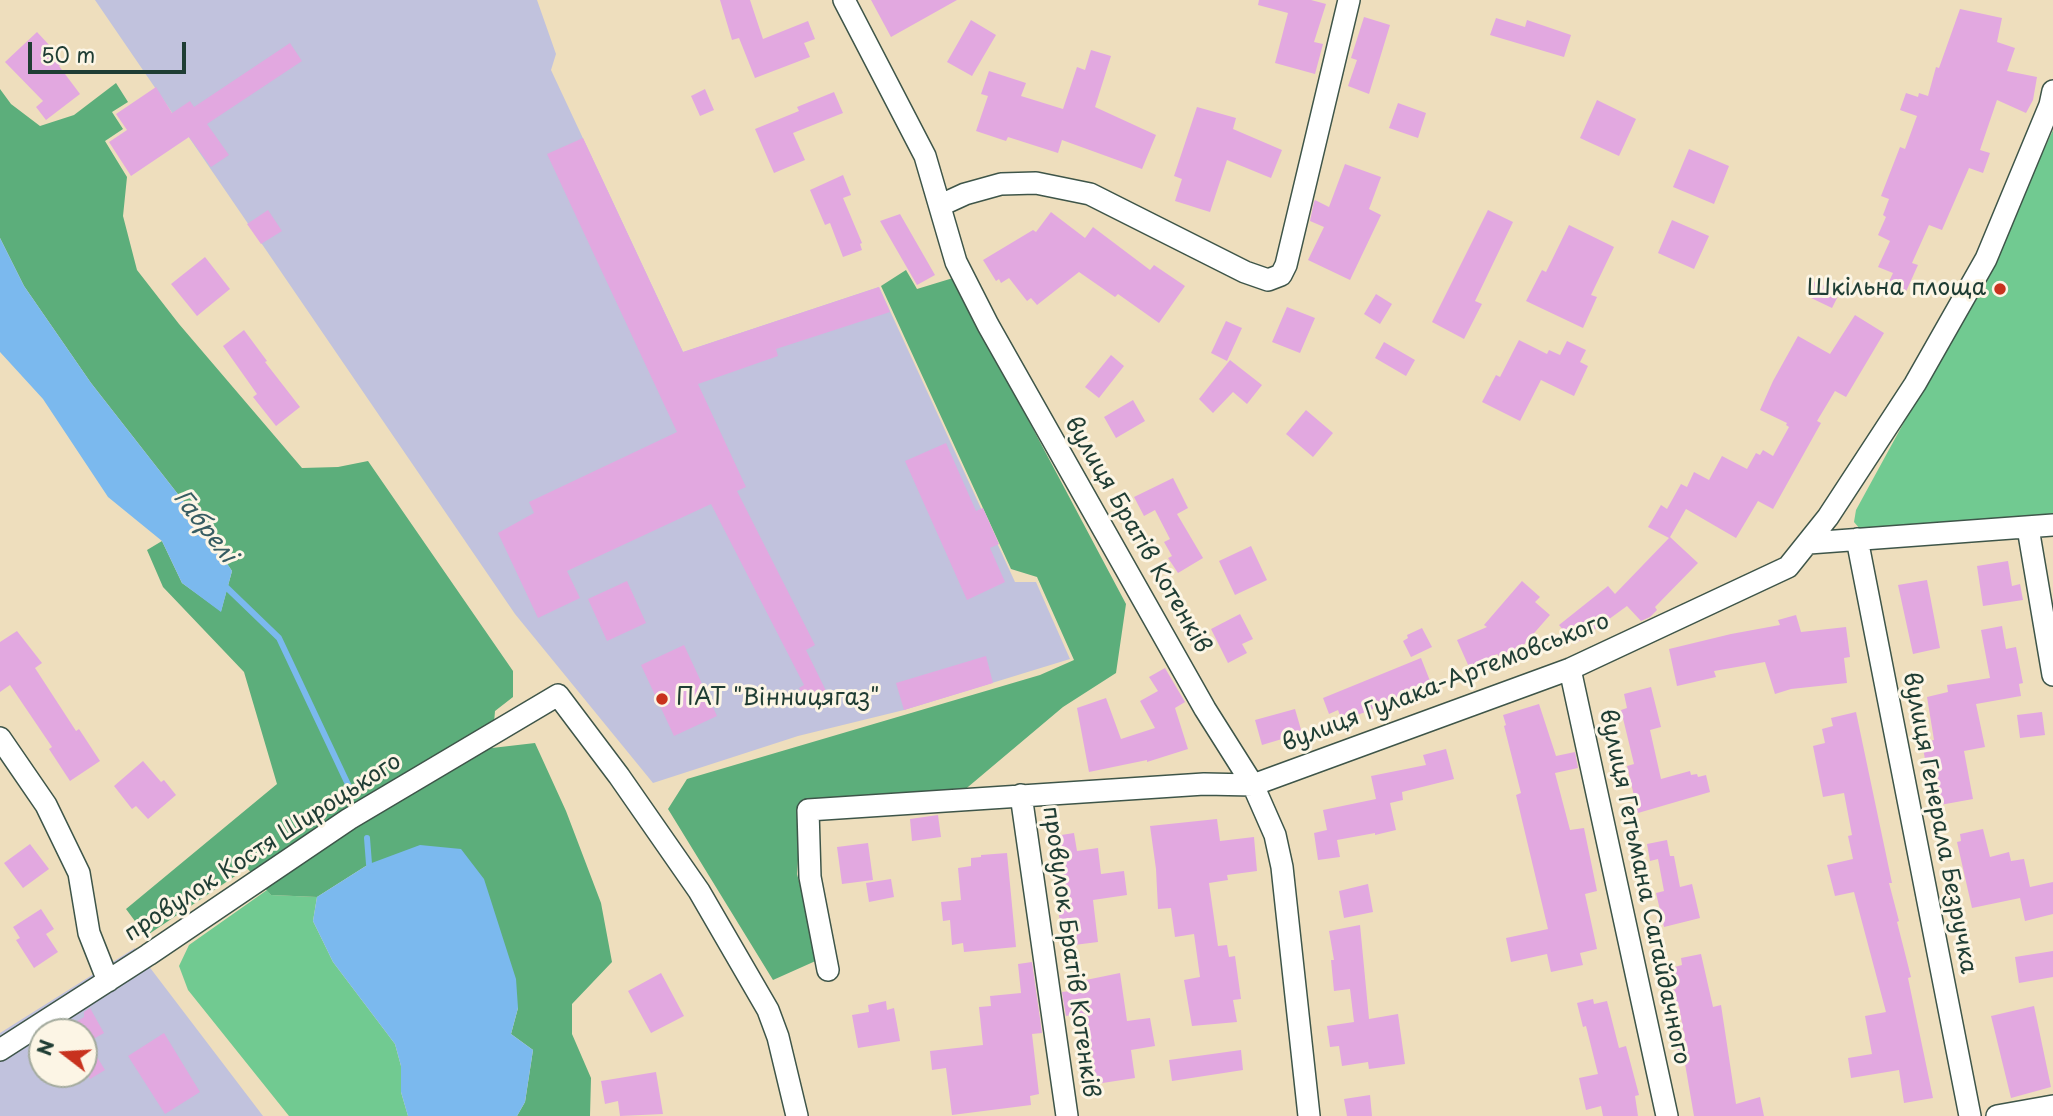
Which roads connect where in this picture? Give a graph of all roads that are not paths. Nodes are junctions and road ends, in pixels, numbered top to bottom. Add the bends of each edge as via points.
1 (844, 0) edge
2 (1349, 0) edge
3 (2053, 91) edge
4 (941, 205) junction
5 (2053, 525) edge
6 (2028, 528) junction
7 (1857, 539) junction
8 (1809, 543) junction
9 (1570, 669) junction
10 (2053, 675) edge
11 (0, 738) edge
12 (1253, 785) junction
13 (1021, 795) junction
14 (828, 970) dead end
15 (108, 981) junction
16 (0, 1050) edge
17 (2053, 1106) edge
18 (797, 1116) edge
19 (1067, 1116) edge
20 (1309, 1116) edge
21 (1667, 1116) edge
22 (1970, 1116) edge
23 (1997, 1116) edge

1 - 4 street, вулиця Братів Котенків via 925,156
2 - 4 street via 1281,275 1268,280 1245,272 1090,194 1036,183 1001,184
3 - 8 street, вулиця Гулака-Артемовського via 1986,259 1915,384
4 - 12 street, вулиця Братів Котенків via 956,262 988,325 1205,709
5 - 6 street
6 - 7 street
6 - 10 street
7 - 8 street
7 - 22 street, вулиця Генерала Безручка
8 - 9 street, вулиця Гулака-Артемовського via 1788,567
9 - 12 street, вулиця Гулака-Артемовського
9 - 21 street, вулиця Гетьмана Сагайдачного
11 - 15 street via 46,805 79,873 89,933
12 - 13 street, вулиця Гулака-Артемовського
12 - 20 street, вулиця Братів Котенків via 1275,835 1282,867
13 - 14 street, вулиця Гулака-Артемовського via 808,810 810,877
13 - 19 street, провулок Братів Котенків
15 - 16 street, провулок Костя Широцького
15 - 18 street, провулок Костя Широцького via 349,819 558,695 699,891 768,1010
17 - 23 street

